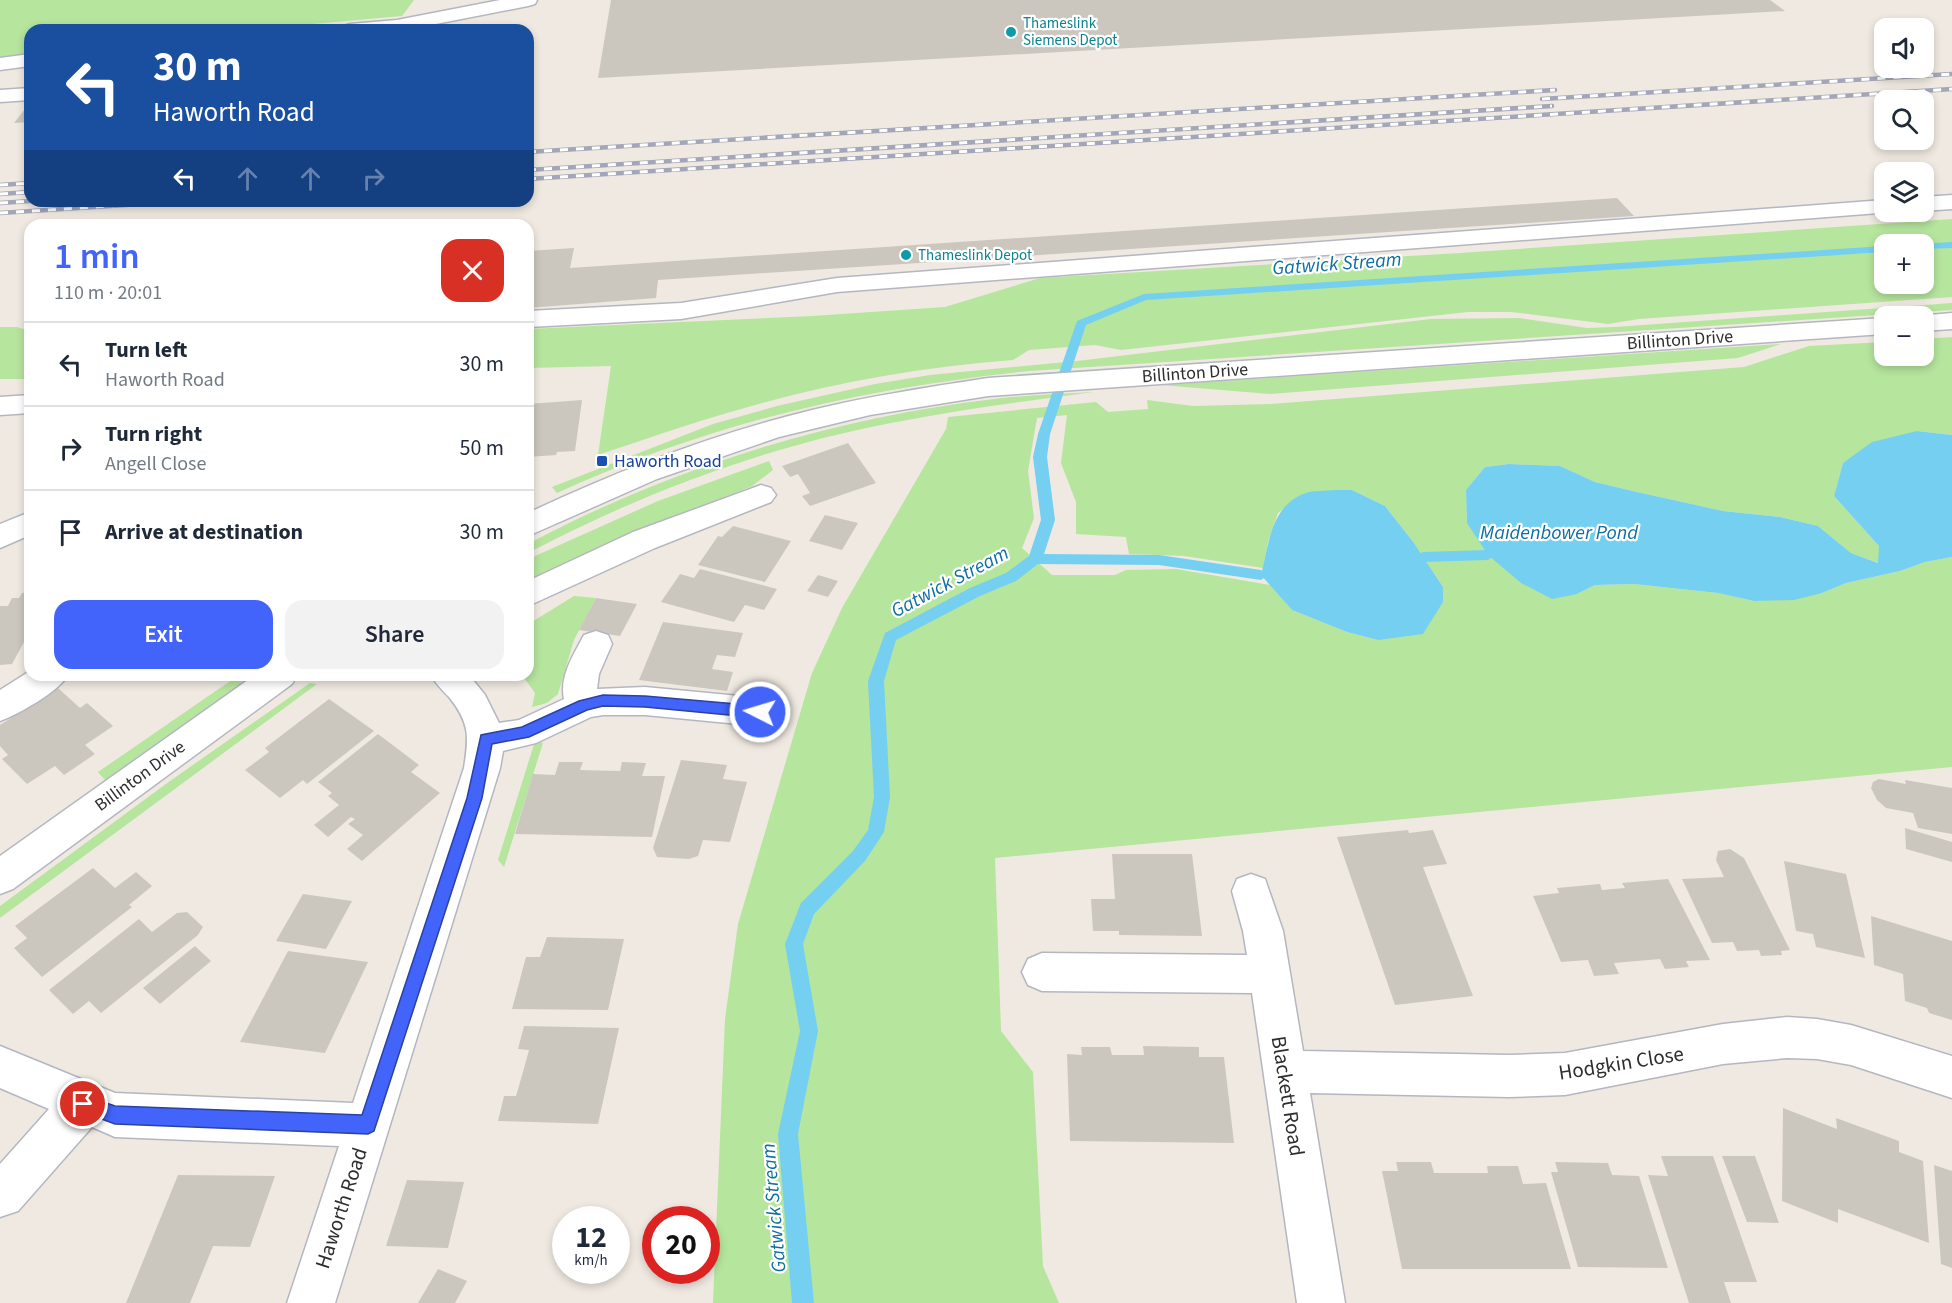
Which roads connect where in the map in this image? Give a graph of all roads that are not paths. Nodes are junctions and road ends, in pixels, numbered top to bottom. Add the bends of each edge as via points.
1 (528, 0) edge
2 (408, 24) edge
3 (24, 61) edge
4 (0, 64) edge
5 (24, 94) edge
6 (0, 96) edge
7 (1952, 202) edge
8 (1934, 203) edge
9 (1874, 208) edge
10 (534, 319) edge
11 (1952, 321) edge
12 (1934, 322) edge
13 (1874, 327) edge
14 (24, 404) edge
15 (0, 406) edge
16 (761, 495) dead end
17 (534, 513) edge
18 (534, 591) edge
19 (596, 644) dead end
20 (41, 681) edge
21 (272, 681) edge
22 (454, 681) edge
23 (584, 705) junction
24 (0, 707) edge
25 (760, 712) dead end
26 (486, 739) junction
27 (1, 876) edge
28 (1251, 891) dead end
29 (1042, 972) dead end
30 (1268, 974) junction
31 (11, 1071) edge
32 (1284, 1072) junction
33 (1952, 1077) edge
34 (83, 1104) junction
35 (368, 1125) junction
36 (2, 1195) dead end
37 (311, 1303) edge
38 (1321, 1303) edge

1 - 2 street
3 - 4 street
5 - 6 street
7 - 8 street
9 - 10 street via 837,285 681,311
11 - 12 street
13 - 17 street, Billinton Drive via 988,387 901,400 785,427
14 - 15 street
16 - 18 street via 644,540
19 - 23 street via 578,688
20 - 24 street
21 - 27 street, Billinton Drive
22 - 26 street, Haworth Road via 476,710
23 - 25 street via 623,700
23 - 26 street via 532,730
26 - 35 street, Haworth Road via 474,798
28 - 30 street, Blackett Road via 1263,931
29 - 30 street
30 - 32 street, Blackett Road
31 - 34 street
32 - 33 street, Hodgkin Close via 1564,1074 1774,1038 1816,1039 1870,1050
32 - 38 street, Blackett Road
34 - 35 street via 115,1115
34 - 36 street
35 - 37 street, Haworth Road

